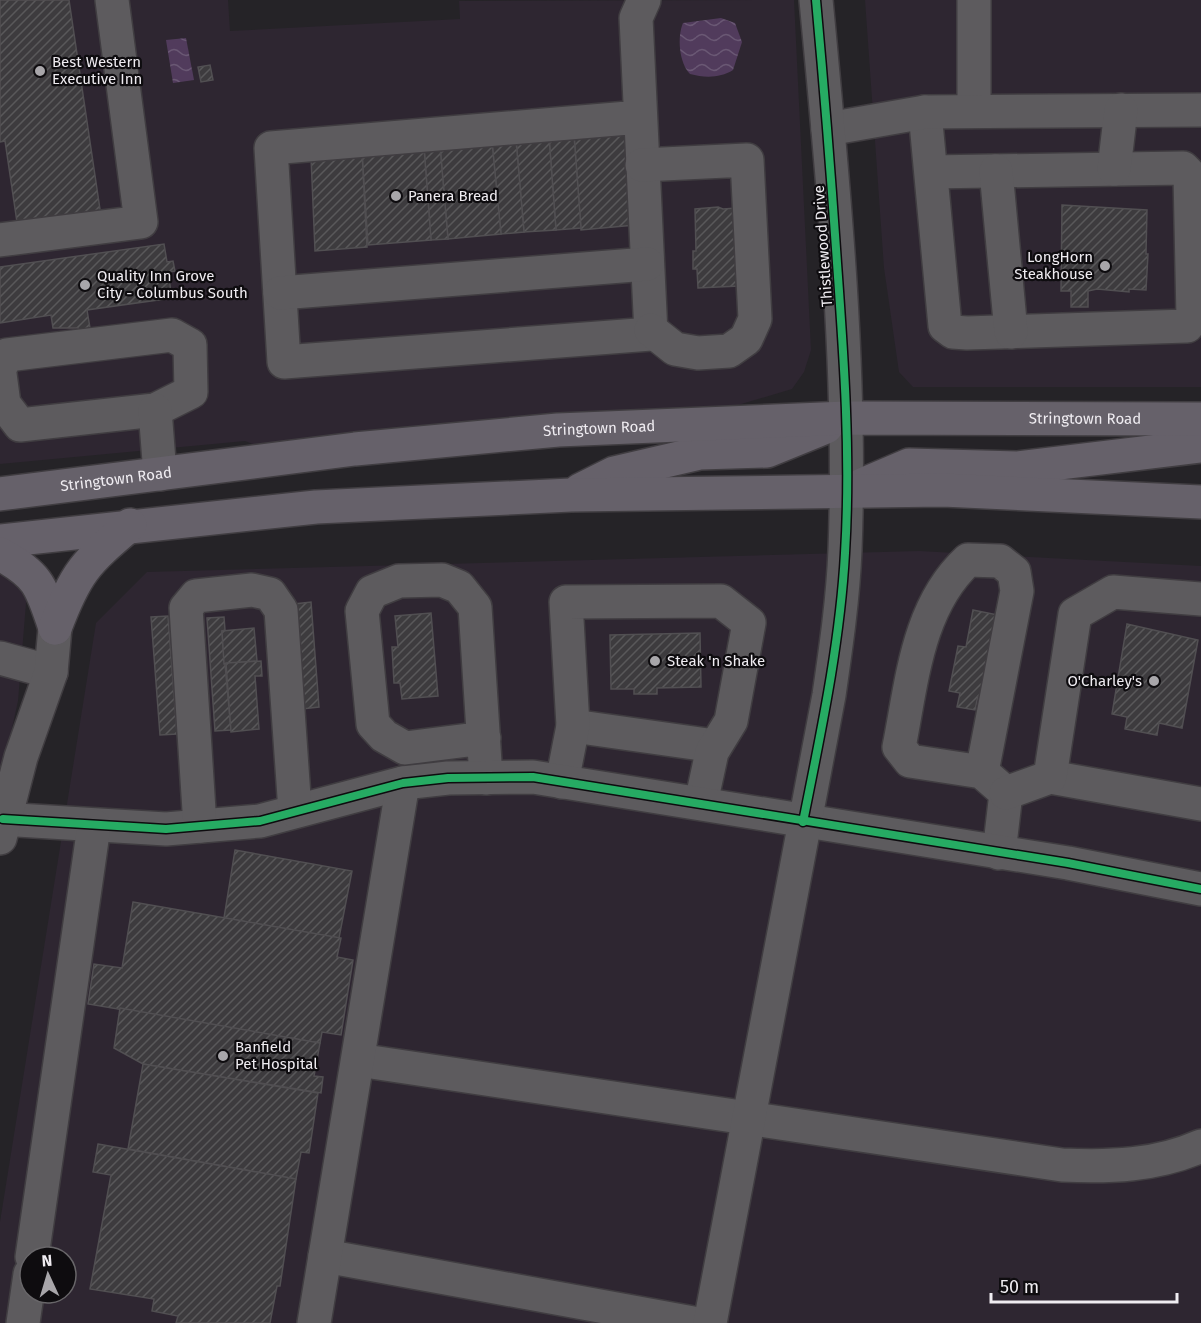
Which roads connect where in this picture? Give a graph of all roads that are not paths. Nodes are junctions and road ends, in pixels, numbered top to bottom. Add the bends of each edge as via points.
1 (112, 0) edge
2 (644, 0) edge
3 (816, 0) edge
4 (974, 0) edge
5 (1121, 110) junction
6 (1201, 110) edge
7 (974, 111) junction
8 (925, 112) junction
9 (640, 117) junction
10 (828, 129) junction
11 (642, 165) junction
12 (1114, 169) junction
13 (996, 171) junction
14 (931, 172) junction
15 (0, 240) edge
16 (647, 264) junction
17 (280, 293) junction
18 (651, 330) junction
19 (1011, 332) junction
20 (0, 368) edge
21 (0, 374) edge
22 (155, 410) junction
23 (846, 418) junction
24 (1201, 419) edge
25 (1201, 446) edge
26 (160, 474) junction
27 (847, 491) junction
28 (0, 494) edge
29 (571, 495) junction
30 (1201, 502) edge
31 (130, 525) junction
32 (0, 541) edge
33 (0, 554) edge
34 (1201, 599) edge
35 (55, 628) junction
36 (0, 658) edge
37 (51, 672) junction
38 (573, 726) junction
39 (484, 738) junction
40 (715, 746) junction
41 (982, 772) junction
42 (1050, 777) junction
43 (486, 778) junction
44 (562, 782) junction
45 (403, 783) junction
46 (1006, 794) junction
47 (701, 803) junction
48 (1201, 804) edge
49 (296, 811) junction
50 (803, 822) junction
51 (1, 825) edge
52 (94, 826) junction
53 (200, 826) junction
54 (999, 853) junction
55 (1200, 885) edge
56 (358, 1060) junction
57 (747, 1119) junction
58 (1201, 1146) edge
59 (34, 1245) edge
60 (325, 1256) junction
61 (26, 1305) edge
62 (23, 1323) edge
63 (314, 1323) edge
64 (693, 1323) edge
65 (710, 1323) edge

1 - 15 street via 141,222
2 - 9 street via 636,18
3 - 10 street, Thistlewood Drive
4 - 7 street
5 - 6 street
5 - 7 street
5 - 12 street
7 - 8 street
8 - 10 street
8 - 14 street
9 - 11 street
9 - 17 street via 271,148
10 - 23 street, Thistlewood Drive
11 - 16 street
11 - 18 street via 747,160 755,319 746,339 729,351 698,353 675,349
12 - 13 street
12 - 19 street via 1184,168 1190,175 1193,318 1186,326
13 - 14 street
13 - 19 street
14 - 19 street via 945,326 953,332
16 - 17 street
16 - 18 street
17 - 18 street via 284,362 651,334
20 - 22 street via 7,355 172,335 190,345 191,392
21 - 22 street via 4,404 20,425
22 - 26 street
23 - 24 main road, Stringtown Road
23 - 26 main road, Stringtown Road via 558,430 355,449
23 - 27 street, Thistlewood Drive
23 - 29 main road via 767,451 700,453 614,473
25 - 27 main road via 1018,468 909,465
26 - 28 main road, Stringtown Road
27 - 29 main road
27 - 30 main road via 943,490
27 - 50 street, Thistlewood Drive via 839,624
29 - 31 main road via 315,507
31 - 32 main road
31 - 35 main road via 80,571
33 - 35 main road via 31,573 40,586
34 - 42 street via 1113,592 1075,614
35 - 37 street
36 - 37 street
37 - 51 street
38 - 40 street
38 - 40 street via 566,602 722,601 749,623 731,721
38 - 44 street
39 - 39 street via 475,607 459,587 442,580 399,581 372,592 362,610 373,724 405,748
39 - 43 street
40 - 47 street
41 - 41 street via 910,761 899,747 920,635 952,575 968,560 1000,561 1014,572 1017,591
41 - 46 street
42 - 46 street
42 - 48 street
43 - 44 street via 533,777
43 - 45 street
44 - 47 street
45 - 49 street
45 - 56 street
46 - 54 street
47 - 50 street
49 - 53 street via 260,821
49 - 53 street via 281,610 270,594 252,590 196,596 186,608
50 - 54 street
50 - 57 street, Thistlewood Drive
51 - 52 street
52 - 53 street
52 - 59 street
54 - 55 street
56 - 57 street
56 - 60 street
57 - 58 street via 1062,1166 1120,1166 1177,1156
57 - 65 street, Thistlewood Drive
60 - 63 street
60 - 64 street
61 - 62 street

